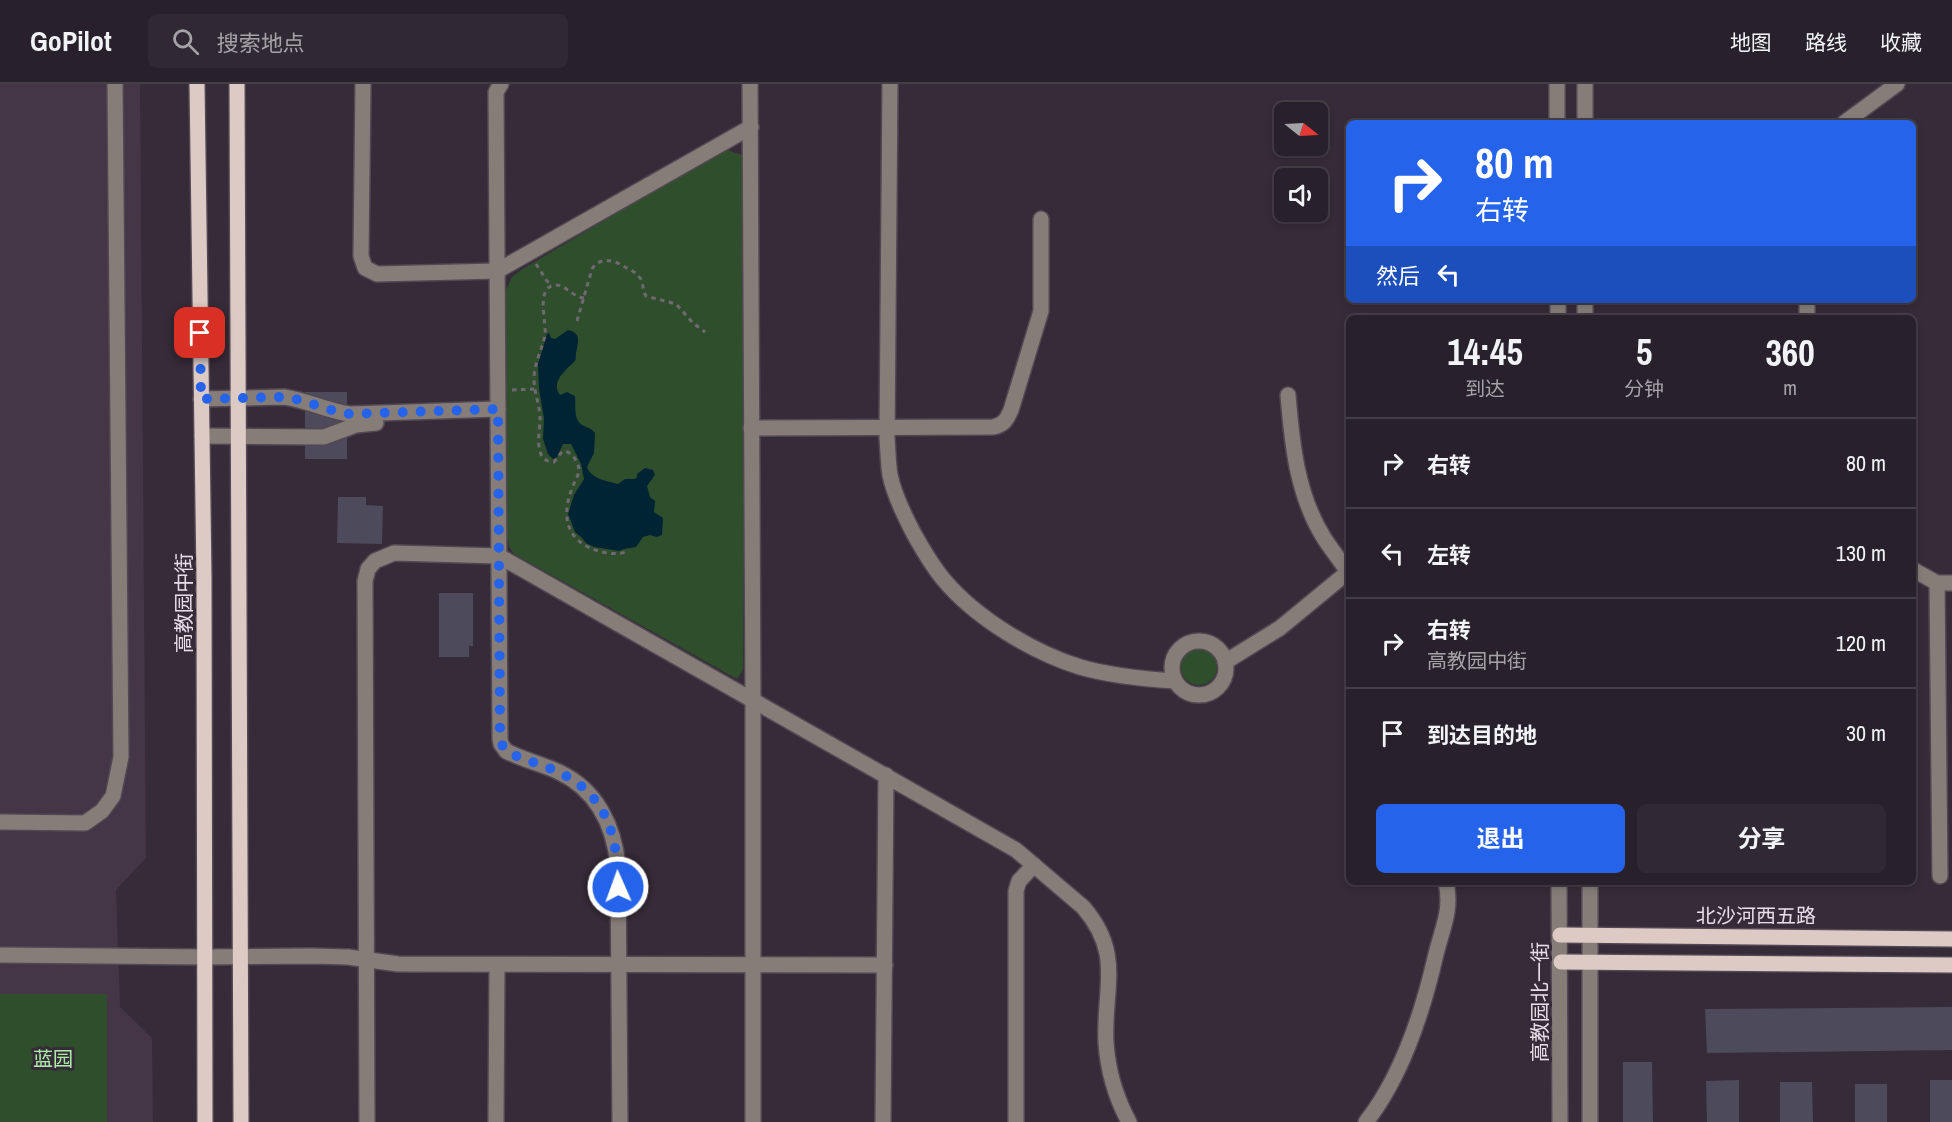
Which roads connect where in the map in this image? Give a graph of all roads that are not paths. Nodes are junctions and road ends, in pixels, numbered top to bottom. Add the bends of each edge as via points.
1 (115, 84) edge
2 (197, 84) edge
3 (237, 84) edge
4 (363, 84) edge
5 (501, 84) edge
6 (750, 84) edge
7 (890, 84) edge
8 (1557, 84) edge
9 (1585, 84) edge
10 (1896, 84) edge
11 (1557, 120) edge
12 (1585, 120) edge
13 (1848, 120) edge
14 (751, 127) junction
15 (1041, 219) dead end
16 (497, 270) junction
17 (1288, 395) dead end
18 (237, 397) junction
19 (201, 399) junction
20 (498, 414) junction
21 (751, 428) junction
22 (887, 428) junction
23 (202, 436) junction
24 (237, 436) junction
25 (499, 556) junction
26 (1346, 569) edge
27 (1916, 571) edge
28 (1346, 574) edge
29 (1944, 583) edge
30 (1225, 662) junction
31 (1175, 681) junction
32 (753, 700) junction
33 (886, 775) junction
34 (0, 822) edge
35 (1034, 865) junction
36 (1940, 876) dead end
37 (1447, 885) edge
38 (1559, 885) edge
39 (1590, 885) edge
40 (1560, 935) junction
41 (1591, 936) junction
42 (1952, 939) edge
43 (0, 955) edge
44 (204, 957) junction
45 (239, 957) junction
46 (367, 960) junction
47 (1561, 962) junction
48 (1591, 962) junction
49 (497, 965) junction
50 (619, 965) junction
51 (752, 965) junction
52 (885, 965) junction
53 (1952, 965) edge
54 (205, 1122) edge
55 (241, 1122) edge
56 (367, 1122) edge
57 (496, 1122) edge
58 (620, 1122) edge
59 (753, 1122) edge
60 (883, 1122) edge
61 (1016, 1122) edge
62 (1129, 1122) edge
63 (1366, 1122) edge
64 (1560, 1122) edge
65 (1590, 1122) edge

1 - 34 street via 121,757 113,796 102,811 85,823
2 - 19 main road, 高教园中街
3 - 18 main road
4 - 16 street via 361,256 365,268 382,274
5 - 16 street via 496,92
6 - 14 street
7 - 22 street
8 - 11 street
9 - 12 street
10 - 13 street
14 - 16 street
14 - 21 street
15 - 22 street via 1041,311 1006,420 993,427
16 - 20 street
17 - 26 street via 1291,437 1304,495 1323,537
18 - 19 street
18 - 20 street via 284,397 350,414
18 - 24 main road
19 - 23 main road, 高教园中街
20 - 24 street via 364,423 324,437
20 - 25 street
21 - 22 street
21 - 32 street
22 - 31 street via 890,475 906,520 934,567 964,600 1021,640 1068,663 1100,672
23 - 24 street
23 - 44 main road, 高教园中街
24 - 45 main road
25 - 32 street
25 - 46 street via 394,553 375,561 366,575
25 - 50 street via 501,744 512,754 570,778 605,816 616,842
27 - 29 street
28 - 30 street via 1280,628
29 - 36 street
30 - 31 street via 1221,683 1207,694 1189,693
30 - 31 street via 1212,644 1196,640 1188,643 1175,654
32 - 33 street
32 - 51 street
33 - 35 street via 1001,840
33 - 52 street
35 - 61 street via 1019,881 1016,891
35 - 62 street via 1091,916 1107,948 1109,1073
37 - 63 street via 1447,914 1412,1038
38 - 40 street, 高教园北一街
39 - 41 street
40 - 41 main road, 北沙河西五路
40 - 47 street, 高教园北一街
41 - 42 main road, 北沙河西五路
41 - 48 street
43 - 44 street
44 - 45 street
44 - 54 main road, 高教园中街
45 - 46 street
45 - 55 main road
46 - 49 street
46 - 56 street
47 - 48 main road
47 - 64 street, 高教园北一街
48 - 53 main road
48 - 65 street
49 - 50 street
49 - 57 street
50 - 51 street
50 - 58 street
51 - 52 street
51 - 59 street
52 - 60 street

